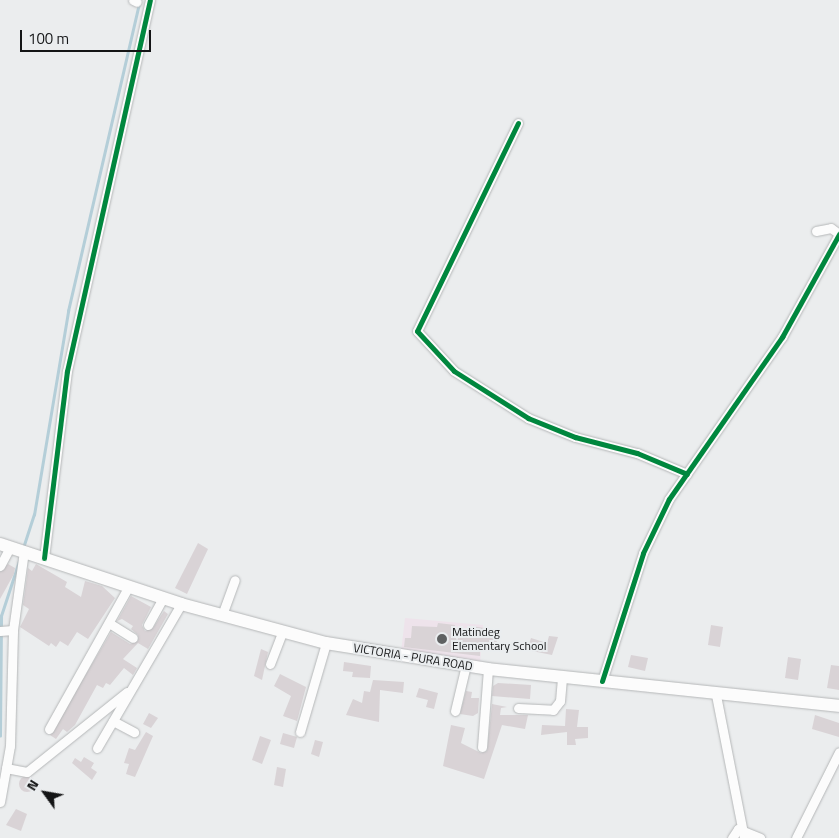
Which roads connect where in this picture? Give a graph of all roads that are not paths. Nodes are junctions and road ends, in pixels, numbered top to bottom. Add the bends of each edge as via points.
1 (150, 0) edge
2 (518, 123) dead end
3 (816, 231) dead end
4 (839, 234) edge
5 (687, 474) junction
6 (5, 545) edge
7 (24, 551) junction
8 (44, 558) junction
9 (0, 566) edge
10 (235, 580) dead end
11 (129, 586) junction
12 (162, 598) junction
13 (181, 604) junction
14 (222, 615) junction
15 (109, 624) junction
16 (148, 625) dead end
17 (13, 630) junction
18 (0, 631) edge
19 (282, 632) junction
20 (133, 638) dead end
21 (326, 643) junction
22 (270, 664) dead end
23 (466, 665) junction
24 (488, 669) junction
25 (562, 677) junction
26 (602, 681) junction
27 (131, 689) junction
28 (716, 695) junction
29 (839, 706) edge
30 (518, 708) dead end
31 (455, 711) dead end
32 (113, 721) junction
33 (49, 729) dead end
34 (134, 732) dead end
35 (300, 732) dead end
36 (482, 747) dead end
37 (97, 748) dead end
38 (839, 752) edge
39 (6, 768) junction
40 (0, 802) edge
41 (743, 834) edge
42 (732, 838) edge
43 (760, 838) edge
44 (796, 838) edge

1 - 8 street via 67,371
2 - 5 street via 417,331 454,371 528,418 574,437 636,452
3 - 4 street via 831,228
4 - 5 street via 782,336
5 - 26 street via 669,499 643,552
6 - 7 main road, VICTORIA - PURA ROAD
6 - 9 street
7 - 8 main road, VICTORIA - PURA ROAD
7 - 17 street
8 - 11 main road, VICTORIA - PURA ROAD
10 - 14 street
11 - 12 main road, VICTORIA - PURA ROAD
11 - 15 street
12 - 13 main road, VICTORIA - PURA ROAD
12 - 16 street
13 - 14 main road, VICTORIA - PURA ROAD
13 - 27 street
14 - 19 main road, VICTORIA - PURA ROAD
15 - 20 street
15 - 33 street
17 - 18 street
17 - 39 street
19 - 21 main road, VICTORIA - PURA ROAD
19 - 22 street
21 - 23 main road, VICTORIA - PURA ROAD
21 - 35 street
23 - 24 main road, VICTORIA - PURA ROAD
23 - 31 street
24 - 25 main road, VICTORIA - PURA ROAD
24 - 36 street
25 - 26 main road, VICTORIA - PURA ROAD
25 - 30 street via 560,700 553,710
26 - 28 main road, VICTORIA - PURA ROAD
27 - 32 street
27 - 39 street via 27,772
28 - 29 main road, VICTORIA - PURA ROAD
28 - 41 street
32 - 34 street
32 - 37 street
38 - 44 street
39 - 40 street
41 - 42 street via 736,829
41 - 43 street

